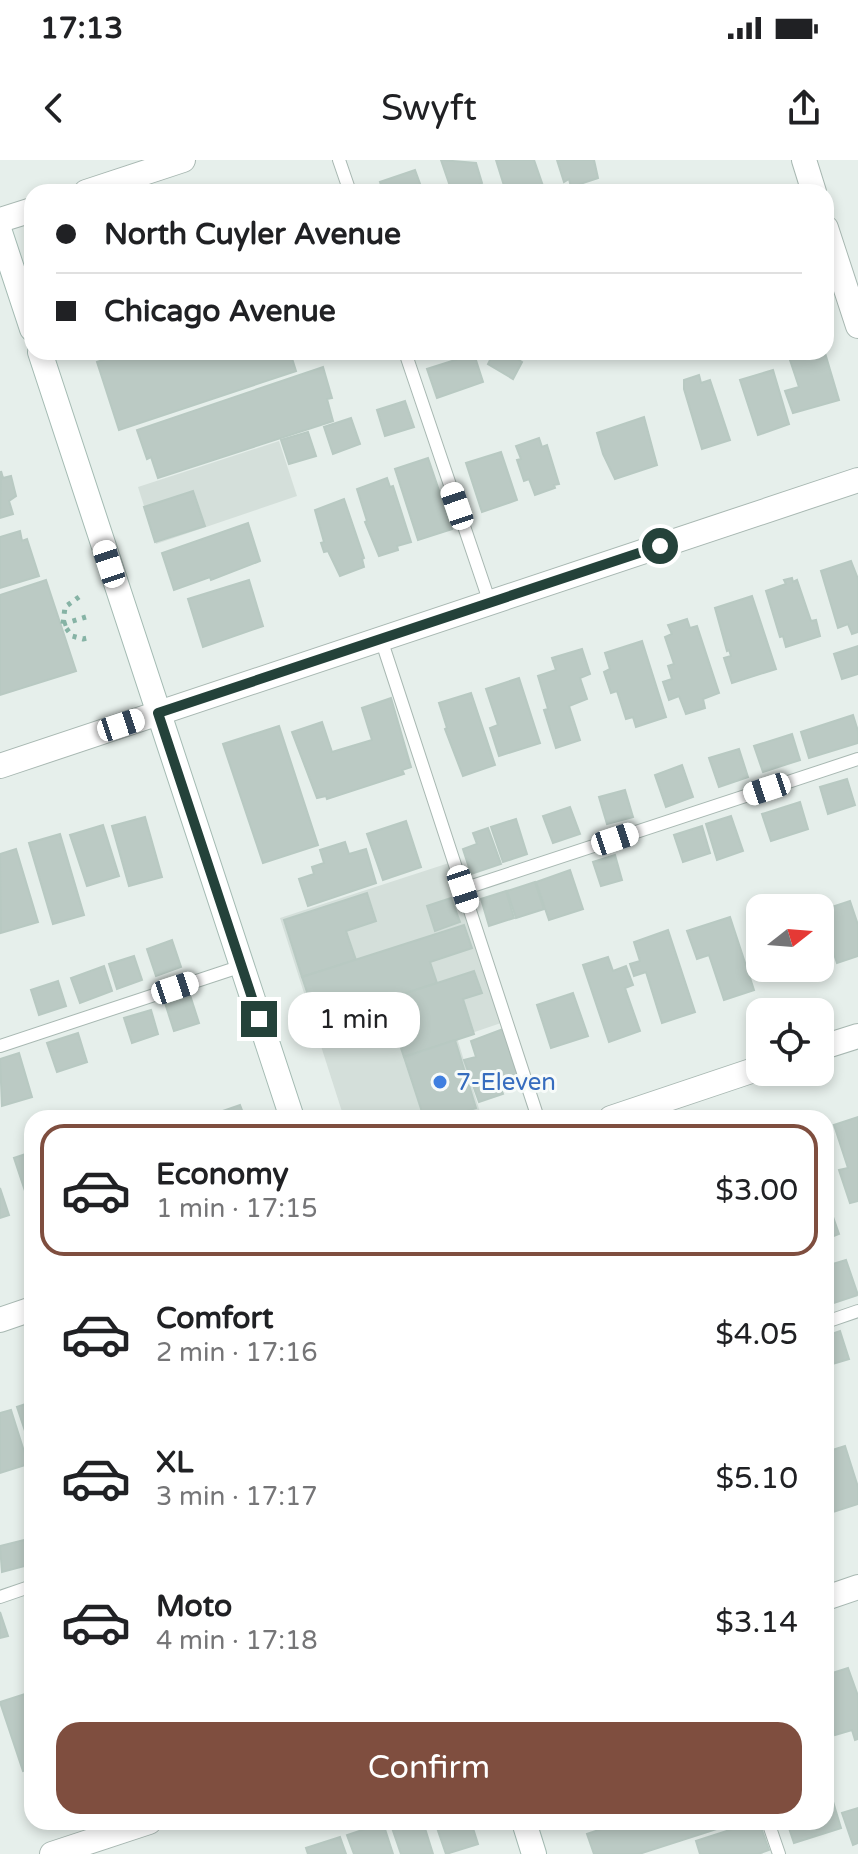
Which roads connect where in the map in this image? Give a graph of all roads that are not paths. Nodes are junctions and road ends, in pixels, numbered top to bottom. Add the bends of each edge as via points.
1 (183, 160) edge
2 (339, 160) edge
3 (804, 160) edge
4 (110, 184) edge
5 (347, 184) edge
6 (812, 184) edge
7 (24, 212) edge
8 (0, 220) edge
9 (0, 232) edge
10 (834, 252) edge
11 (24, 305) edge
12 (858, 326) edge
13 (43, 360) edge
14 (409, 360) edge
15 (858, 480) edge
16 (490, 603) junction
17 (381, 639) junction
18 (158, 713) junction
19 (858, 759) edge
20 (0, 766) edge
21 (463, 889) junction
22 (242, 966) junction
23 (858, 1036) edge
24 (834, 1044) edge
25 (0, 1046) edge
26 (746, 1073) edge
27 (289, 1110) edge
28 (535, 1110) edge
29 (635, 1110) edge
30 (858, 1311) edge
31 (24, 1312) edge
32 (834, 1319) edge
33 (0, 1320) edge
34 (858, 1587) edge
35 (24, 1589) edge
36 (834, 1595) edge
37 (0, 1597) edge
38 (125, 1830) edge
39 (526, 1830) edge
40 (771, 1830) edge
41 (52, 1854) edge
42 (534, 1854) edge
43 (779, 1854) edge

1 - 4 street
2 - 5 lane
3 - 6 street
7 - 8 street
9 - 11 street
10 - 12 street
13 - 18 street
14 - 16 lane
15 - 16 street
16 - 17 street
17 - 18 street
17 - 21 lane
18 - 20 street
18 - 22 street
19 - 21 lane
21 - 28 lane
22 - 25 lane
22 - 27 street
23 - 24 street
26 - 29 street
30 - 32 lane
31 - 33 street
34 - 36 street
35 - 37 lane
38 - 41 street
39 - 42 street
40 - 43 lane

